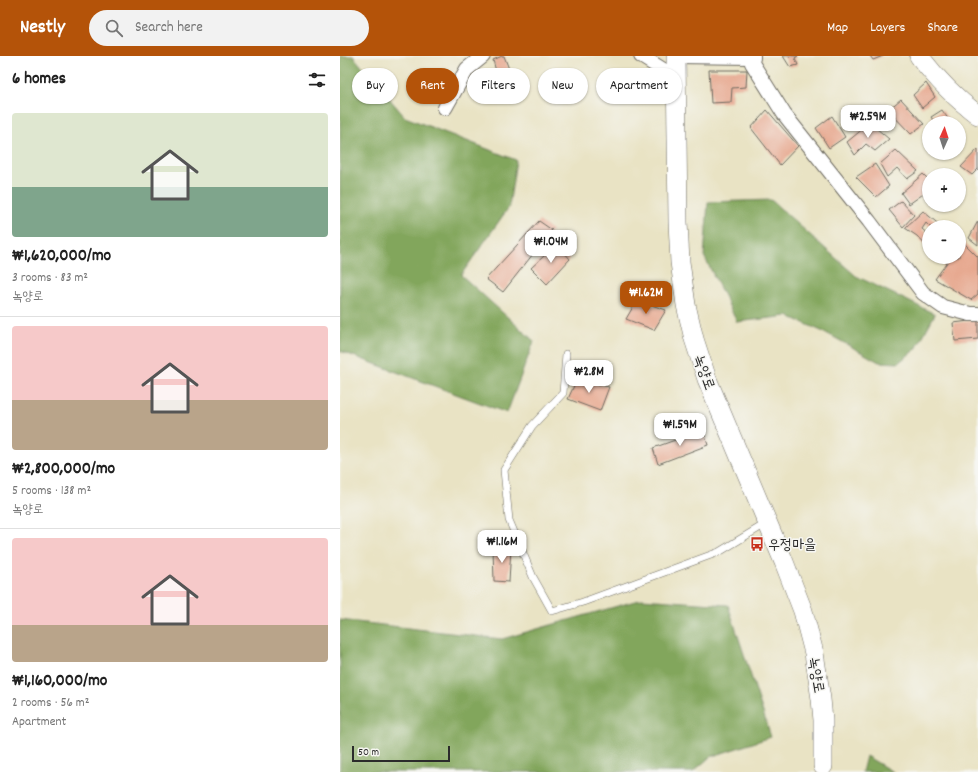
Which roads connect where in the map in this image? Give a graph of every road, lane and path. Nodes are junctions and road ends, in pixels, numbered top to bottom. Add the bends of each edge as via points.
1 (483, 56) edge
2 (641, 56) edge
3 (676, 56) edge
4 (919, 56) edge
5 (753, 57) edge
6 (660, 68) edge
7 (676, 68) edge
8 (676, 104) edge
9 (445, 108) dead end
10 (978, 115) edge
11 (978, 314) edge
12 (566, 354) dead end
13 (767, 523) junction
14 (824, 766) dead end

1 - 9 street via 467,69
2 - 6 street
3 - 5 street
3 - 7 street, 녹양로
4 - 10 street via 965,106
5 - 11 street via 752,63 784,114 923,293 943,307
8 - 13 street, 녹양로 via 678,222 686,305 707,379
12 - 13 lane via 563,393 532,426 504,470 509,520 533,577 552,611 719,552
13 - 14 street, 녹양로 via 803,611 814,653 822,699

